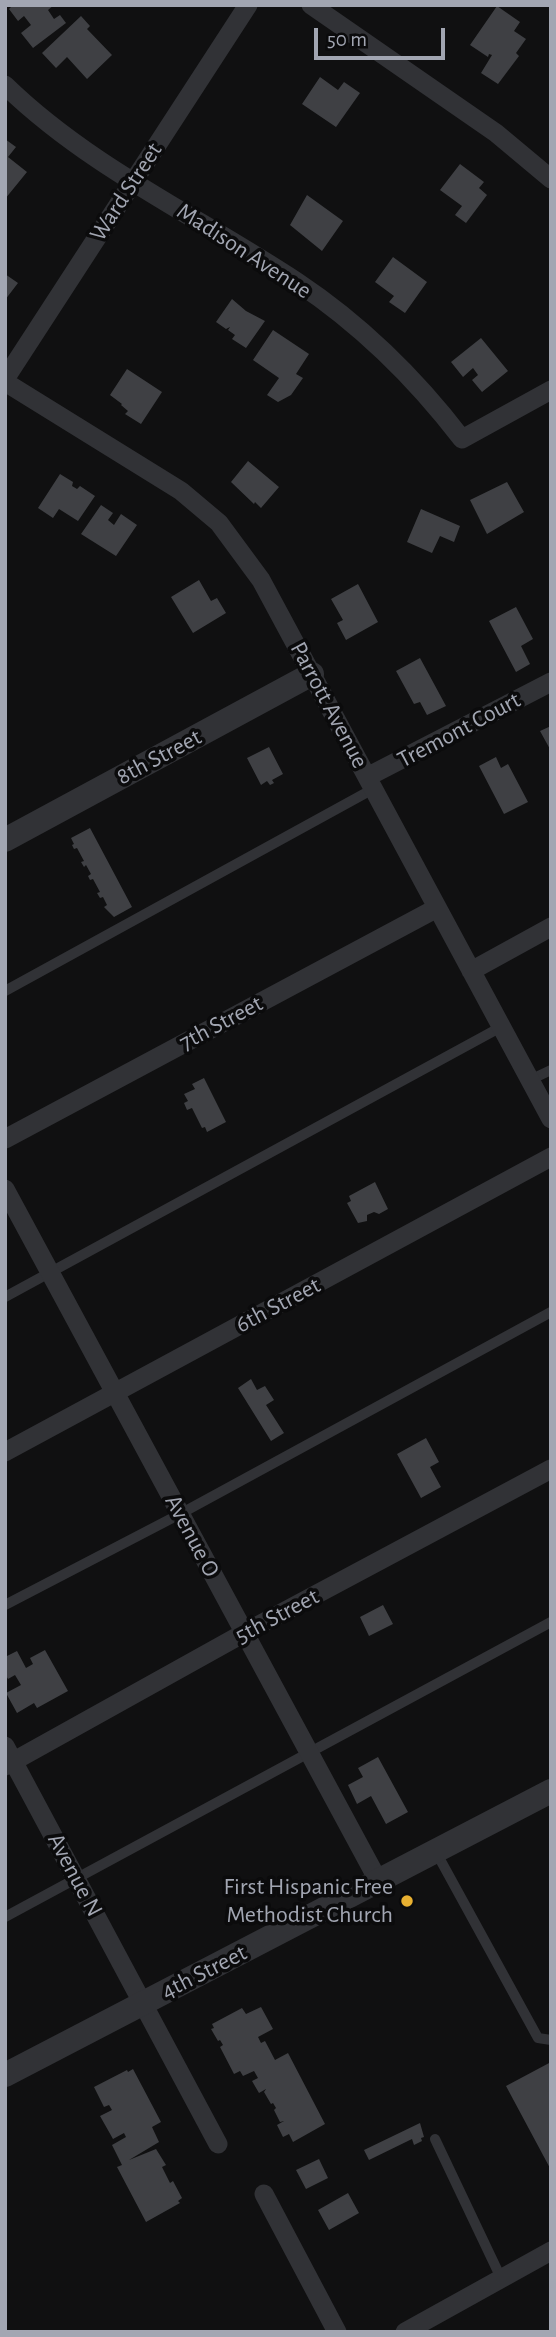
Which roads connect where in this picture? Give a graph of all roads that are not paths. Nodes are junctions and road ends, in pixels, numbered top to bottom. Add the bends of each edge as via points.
1 (248, 5) edge
2 (311, 5) edge
3 (5, 85) edge
4 (551, 179) edge
5 (133, 181) junction
6 (5, 381) edge
7 (551, 390) edge
8 (312, 674) junction
9 (551, 682) edge
10 (370, 783) junction
11 (5, 840) edge
12 (437, 908) junction
13 (551, 928) edge
14 (471, 971) junction
15 (5, 991) edge
16 (501, 1027) junction
17 (551, 1070) edge
18 (530, 1080) junction
19 (551, 1119) edge
20 (5, 1139) edge
21 (551, 1157) edge
22 (5, 1189) edge
23 (50, 1273) junction
24 (5, 1297) edge
25 (551, 1312) edge
26 (115, 1393) junction
27 (5, 1452) edge
28 (551, 1469) edge
29 (180, 1514) junction
30 (5, 1605) edge
31 (551, 1622) edge
32 (244, 1633) junction
33 (309, 1753) junction
34 (8, 1758) edge
35 (551, 1791) edge
36 (436, 1852) junction
37 (76, 1878) junction
38 (379, 1882) junction
39 (5, 1917) edge
40 (144, 2003) junction
41 (551, 2040) edge
42 (5, 2075) edge
43 (435, 2139) dead end
44 (218, 2144) dead end
45 (264, 2194) dead end
46 (551, 2250) edge
47 (501, 2278) junction
48 (337, 2332) edge
49 (405, 2332) edge

1 - 5 street, Ward Street
2 - 4 street via 496,133
3 - 5 street, Madison Avenue via 49,125
5 - 6 street, Ward Street
5 - 7 street, Madison Avenue via 298,283 347,320 391,358 463,439
6 - 8 street, Parrott Avenue via 181,491 219,523 261,580
8 - 10 street, Parrott Avenue
8 - 11 street, 8th Street
9 - 10 street, Tremont Court
10 - 12 street, Parrott Avenue
10 - 15 lane
12 - 14 street, Parrott Avenue
12 - 20 street, 7th Street
13 - 14 street
14 - 16 street, Parrott Avenue
16 - 18 street, Parrott Avenue
16 - 23 lane
17 - 18 lane
18 - 19 street, Parrott Avenue
21 - 26 street, 6th Street
22 - 23 street, Avenue O
23 - 24 lane
23 - 26 street, Avenue O
25 - 29 lane
26 - 27 street, 6th Street
26 - 29 street, Avenue O
28 - 32 street, 5th Street
29 - 30 lane
29 - 32 street, Avenue O
31 - 33 lane
32 - 33 street, Avenue O
32 - 34 street, 5th Street
33 - 37 lane
33 - 38 street, Avenue O
34 - 37 street, Avenue N
35 - 36 street, 4th Street
36 - 38 street, 4th Street
36 - 41 lane via 538,2038
37 - 39 lane
37 - 40 street, Avenue N
38 - 40 street, 4th Street
40 - 42 street, 4th Street
40 - 44 street, Avenue N
43 - 47 lane
45 - 48 street
46 - 47 street
47 - 49 street

